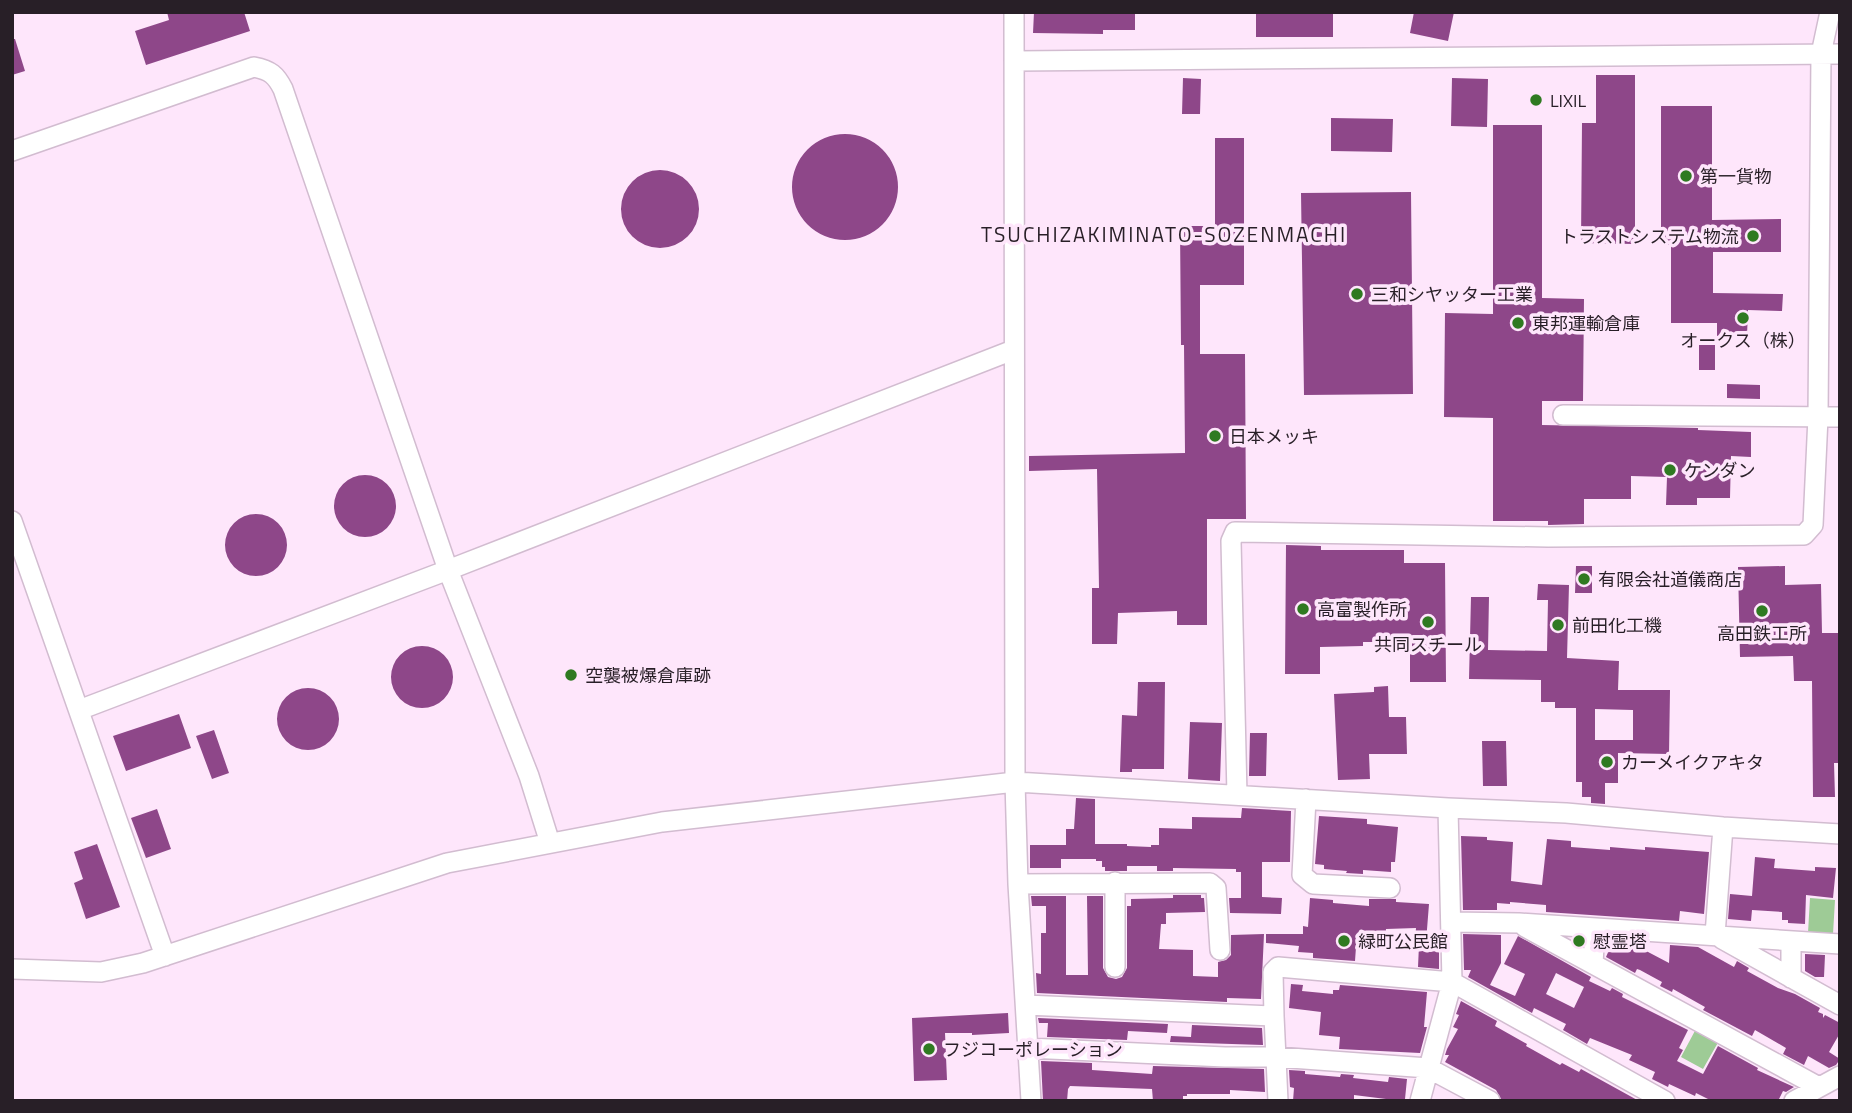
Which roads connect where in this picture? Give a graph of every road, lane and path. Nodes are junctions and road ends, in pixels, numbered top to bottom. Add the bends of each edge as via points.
1 (1014, 12) edge
2 (1830, 12) edge
3 (1830, 54) edge
4 (1014, 61) junction
5 (12, 152) edge
6 (1013, 350) junction
7 (1563, 415) dead end
8 (1840, 416) edge
9 (1818, 417) junction
10 (12, 521) edge
11 (448, 569) junction
12 (79, 710) junction
13 (1015, 782) junction
14 (1237, 795) junction
15 (1306, 799) junction
16 (1448, 808) junction
17 (1723, 827) junction
18 (1840, 834) edge
19 (550, 843) junction
20 (1115, 883) junction
21 (1018, 884) junction
22 (1390, 888) dead end
23 (1451, 922) junction
24 (1519, 923) junction
25 (1595, 928) junction
26 (1715, 935) junction
27 (1791, 941) junction
28 (1840, 944) edge
29 (1220, 950) dead end
30 (165, 956) junction
31 (1593, 964) junction
32 (1115, 967) dead end
33 (12, 969) edge
34 (1791, 978) junction
35 (1452, 982) junction
36 (1026, 1004) junction
37 (1840, 1005) edge
38 (1274, 1016) junction
39 (1028, 1048) junction
40 (1277, 1057) junction
41 (1427, 1068) junction
42 (1840, 1076) edge
43 (1819, 1087) junction
44 (1031, 1101) edge
45 (1278, 1101) edge
46 (1420, 1101) edge
47 (1490, 1101) edge
48 (1665, 1101) edge
49 (1794, 1101) edge

1 - 4 street
2 - 3 street
3 - 4 street
3 - 9 street
4 - 6 street
5 - 11 street via 254,66 276,76
6 - 11 street
6 - 13 street
7 - 9 street
8 - 9 street
9 - 14 street via 1813,525 1804,535 1235,532 1231,541
10 - 12 street
11 - 12 street
11 - 19 street
12 - 30 street
13 - 14 street
13 - 19 street via 663,822
13 - 21 street
14 - 15 street
15 - 16 street
15 - 22 street via 1302,875 1313,884
16 - 17 street
16 - 23 street
17 - 18 street
17 - 26 street
19 - 30 street via 447,863
20 - 21 street
20 - 29 street via 1210,883 1216,888
20 - 32 street
21 - 36 street
23 - 24 street
23 - 35 street
24 - 25 street
24 - 31 street
25 - 26 street
25 - 31 street
26 - 27 street
26 - 34 street
27 - 28 street
27 - 34 street
30 - 33 street via 101,972
31 - 43 street
34 - 37 street
35 - 38 street via 1278,967 1273,972
35 - 41 street
35 - 48 street
36 - 38 street
36 - 39 street
38 - 40 street
39 - 40 street
39 - 44 street
40 - 41 street
40 - 45 street
41 - 46 street
41 - 47 street
42 - 43 street
43 - 49 street

